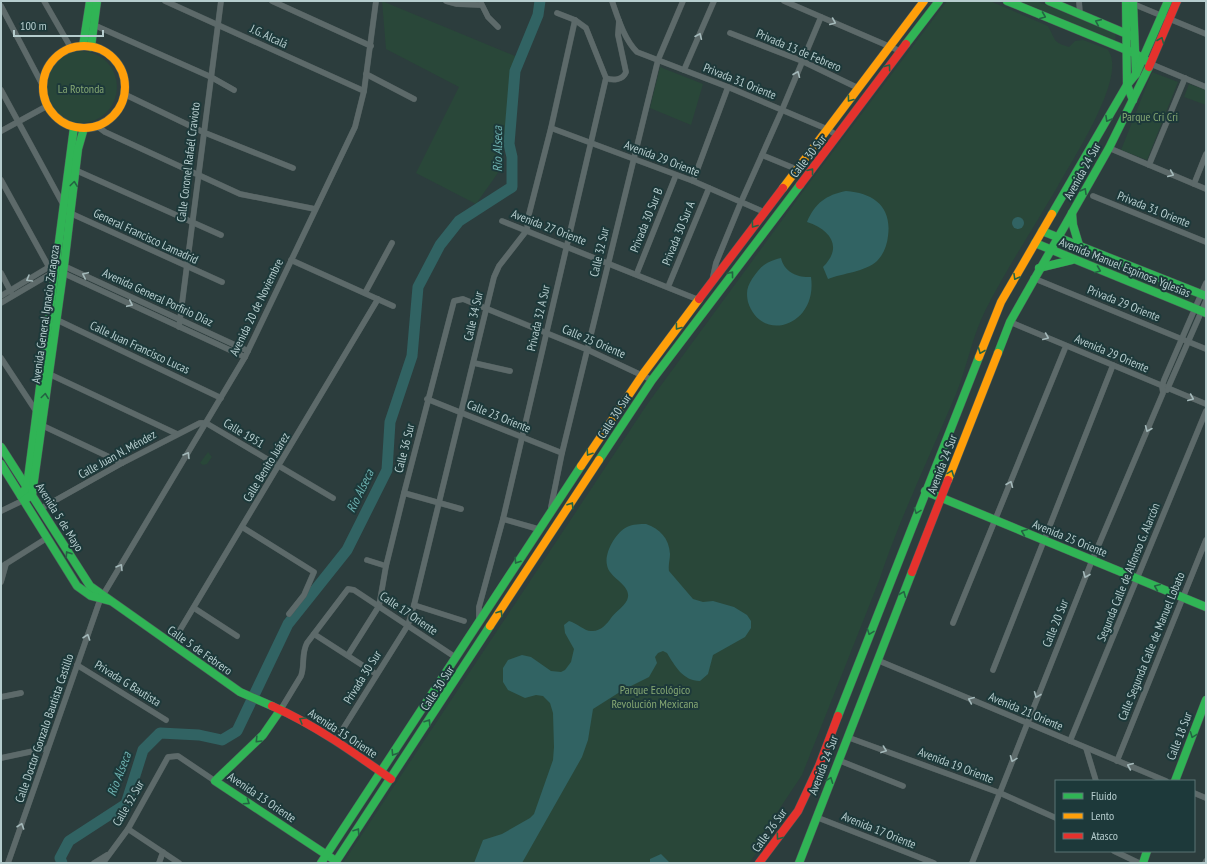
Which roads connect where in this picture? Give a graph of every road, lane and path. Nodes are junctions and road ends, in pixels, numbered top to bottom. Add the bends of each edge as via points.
1 (44, 1) edge
2 (165, 1) edge
3 (221, 1) edge
4 (272, 1) edge
5 (376, 1) edge
6 (446, 1) edge
7 (612, 1) edge
8 (683, 1) edge
9 (714, 1) edge
10 (784, 1) edge
11 (924, 1) edge
12 (939, 1) edge
13 (1007, 1) edge
14 (1049, 1) edge
15 (1079, 1) edge
16 (1168, 1) edge
17 (1177, 1) edge
18 (94, 2) edge
19 (1130, 2) edge
20 (462, 3) edge
21 (481, 3) edge
22 (1, 6) edge
23 (557, 13) dead end
24 (1080, 14) junction
25 (821, 16) junction
26 (1166, 18) junction
27 (575, 20) junction
28 (619, 21) junction
29 (94, 25) junction
30 (218, 25) junction
31 (498, 27) dead end
32 (730, 33) dead end
33 (1206, 34) edge
34 (1130, 35) junction
35 (371, 46) junction
36 (890, 46) junction
37 (87, 47) junction
38 (71, 48) junction
39 (900, 51) junction
40 (1130, 51) junction
41 (1143, 59) junction
42 (658, 60) junction
43 (802, 61) junction
44 (1151, 64) junction
45 (684, 70) junction
46 (366, 74) junction
47 (1136, 74) junction
48 (211, 77) junction
49 (606, 78) junction
50 (1185, 78) junction
51 (1127, 85) junction
52 (43, 86) junction
53 (728, 87) junction
54 (1206, 87) edge
55 (858, 88) junction
56 (1139, 88) junction
57 (1, 90) edge
58 (234, 90) dead end
59 (364, 91) junction
60 (124, 94) junction
61 (414, 99) dead end
62 (1133, 100) junction
63 (48, 106) junction
64 (782, 110) junction
65 (18, 122) junction
66 (97, 126) junction
67 (74, 127) junction
68 (84, 128) junction
69 (551, 128) junction
70 (827, 129) junction
71 (1, 131) edge
72 (203, 132) junction
73 (838, 136) junction
74 (591, 143) junction
75 (1109, 148) junction
76 (1206, 154) edge
77 (762, 155) junction
78 (634, 159) junction
79 (1149, 165) junction
80 (72, 168) junction
81 (293, 168) dead end
82 (796, 169) junction
83 (198, 175) junction
84 (676, 175) junction
85 (1, 180) edge
86 (693, 181) junction
87 (1194, 184) junction
88 (709, 188) junction
89 (1206, 189) edge
90 (1093, 196) dead end
91 (741, 202) junction
92 (64, 206) junction
93 (316, 209) junction
94 (764, 212) junction
95 (1072, 212) junction
96 (70, 213) junction
97 (192, 221) junction
98 (502, 221) dead end
99 (527, 230) junction
100 (1042, 231) junction
101 (221, 234) dead end
102 (1057, 237) junction
103 (1206, 242) edge
104 (392, 243) dead end
105 (1035, 243) junction
106 (566, 245) junction
107 (1079, 245) junction
108 (1050, 250) junction
109 (291, 260) junction
110 (1073, 260) junction
111 (609, 262) junction
112 (186, 266) junction
113 (1039, 268) junction
114 (57, 269) junction
115 (1, 273) edge
116 (636, 273) junction
117 (1033, 278) junction
118 (222, 282) dead end
119 (712, 283) junction
120 (1206, 283) edge
121 (668, 287) junction
122 (12, 293) junction
123 (365, 293) junction
124 (1, 296) edge
125 (1204, 297) edge
126 (378, 299) junction
127 (458, 299) joint
128 (699, 300) junction
129 (1, 303) edge
130 (393, 306) dead end
131 (486, 309) junction
132 (1201, 311) edge
133 (53, 318) junction
134 (180, 319) junction
135 (1010, 322) junction
136 (179, 326) junction
137 (546, 332) junction
138 (1183, 339) junction
139 (1190, 342) junction
140 (1066, 346) junction
141 (1206, 349) edge
142 (588, 350) junction
143 (248, 351) junction
144 (245, 357) junction
145 (1, 358) edge
146 (474, 363) junction
147 (1113, 365) junction
148 (510, 371) dead end
149 (45, 372) junction
150 (642, 374) junction
151 (652, 380) junction
152 (1162, 386) junction
153 (1169, 389) junction
154 (1163, 393) junction
155 (221, 398) junction
156 (427, 399) junction
157 (1206, 404) edge
158 (36, 411) junction
159 (1206, 411) edge
160 (462, 413) junction
161 (39, 422) junction
162 (206, 423) junction
163 (177, 434) junction
164 (522, 437) junction
165 (1, 447) edge
166 (562, 453) junction
167 (122, 463) junction
168 (1, 464) edge
169 (279, 467) junction
170 (27, 486) junction
171 (925, 491) junction
172 (404, 494) junction
173 (32, 495) junction
174 (941, 497) junction
175 (23, 498) junction
176 (333, 498) dead end
177 (440, 502) junction
178 (40, 509) junction
179 (461, 509) dead end
180 (1, 511) edge
181 (550, 512) junction
182 (503, 519) junction
183 (995, 520) junction
184 (242, 527) junction
185 (538, 529) junction
186 (47, 538) junction
187 (1044, 540) junction
188 (1206, 540) edge
189 (367, 560) dead end
190 (1092, 560) junction
191 (3, 565) edge
192 (386, 566) junction
193 (1137, 578) junction
194 (1, 582) edge
195 (102, 597) junction
196 (1183, 598) junction
197 (414, 605) junction
198 (379, 606) junction
199 (1206, 607) edge
200 (194, 608) junction
201 (289, 614) dead end
202 (479, 620) junction
203 (464, 621) dead end
204 (953, 623) dead end
205 (408, 625) junction
206 (314, 634) junction
207 (237, 636) dead end
208 (172, 645) junction
209 (348, 655) junction
210 (455, 657) junction
211 (877, 660) junction
212 (78, 665) junction
213 (992, 670) dead end
214 (376, 674) junction
215 (21, 693) dead end
216 (1, 698) edge
217 (1206, 700) edge
218 (281, 709) junction
219 (166, 720) dead end
220 (1026, 723) junction
221 (847, 737) junction
222 (336, 740) junction
223 (1070, 741) junction
224 (48, 748) junction
225 (1086, 748) junction
226 (173, 756) joint
227 (1, 758) edge
228 (838, 760) junction
229 (1117, 760) junction
230 (381, 772) junction
231 (391, 779) junction
232 (1096, 780) edge
233 (1164, 780) edge
234 (1175, 780) edge
235 (215, 781) junction
236 (902, 786) dead end
237 (1000, 793) junction
238 (1195, 793) edge
239 (1206, 798) edge
240 (798, 810) joint
241 (816, 817) junction
242 (1055, 818) edge
243 (128, 829) junction
244 (163, 852) junction
245 (1116, 852) edge
246 (1147, 852) edge
247 (108, 854) junction
248 (326, 855) junction
249 (336, 862) edge
250 (8, 863) edge
251 (94, 863) edge
252 (103, 863) edge
253 (159, 863) edge
254 (179, 863) edge
255 (321, 863) edge
256 (759, 863) edge
257 (799, 863) edge
258 (934, 863) edge
259 (972, 863) edge
260 (1139, 863) edge
261 (1143, 863) edge

1 - 38 street
2 - 30 street, J.G. Alcalá
3 - 30 street, Calle Coronel Rafaél Cravioto
4 - 35 street
5 - 35 street, Avenida 20 de Noviembre
6 - 20 street
7 - 28 street
8 - 42 street, Calle 32 Sur
45 -> 9 street
10 - 25 street
11 - 36 main road, Calle 30 Sur
12 - 39 main road, Calle 30 Sur
13 -> 40 main road
14 - 24 main road
15 - 24 street
16 - 26 main road
17 - 26 main road
18 - 29 main road
18 - 37 main road
19 - 26 street
19 - 34 main road
20 - 21 street
21 - 31 street via 488,17
22 - 52 street
23 - 27 street
34 -> 24 main road
25 -> 36 street
25 - 43 street, Calle 30 Sur
26 - 33 street
26 - 41 main road, Avenida 24 Sur
44 -> 26 main road, Avenida 24 Sur
27 - 49 street via 586,28
27 - 69 street, Calle 34 Sur
28 - 42 street, Privada 31 Oriente via 633,48 642,55
28 - 49 street via 618,35 626,72 623,77 612,80
29 - 37 main road
29 - 48 street
30 - 48 street, Calle Coronel Rafaél Cravioto
30 - 59 street, J.G. Alcalá
32 - 43 street, Privada 13 de Febrero
34 - 40 main road
35 - 46 street, Avenida 20 de Noviembre
36 - 39 street
36 - 55 main road, Calle 30 Sur
37 - 38 main road
37 - 60 main road via 101,50 118,64
38 - 52 main road via 48,67
73 -> 39 main road, Calle 30 Sur
40 - 41 main road
40 - 47 main road
40 - 51 main road
41 - 44 main road
41 - 47 main road, Avenida 24 Sur
42 - 45 street, Privada 31 Oriente
42 - 78 street, Calle 32 Sur
43 - 55 street, Privada 13 de Febrero
64 -> 43 street, Calle 30 Sur
44 - 50 street
44 - 56 main road, Avenida 24 Sur
45 - 53 street, Privada 31 Oriente
46 - 59 street, Avenida 20 de Noviembre
46 - 61 street
47 - 51 main road, Avenida 24 Sur
47 - 56 main road
48 - 58 street
48 - 72 street, Calle Coronel Rafaél Cravioto
49 - 74 street, Privada 32 A Sur
50 - 54 street
50 - 79 street
51 - 62 main road
51 -> 100 main road, Avenida 24 Sur
52 - 63 main road
53 - 64 street, Privada 31 Oriente
53 - 86 street
55 -> 70 main road, Calle 30 Sur
56 - 62 main road, Avenida 24 Sur
57 - 65 street, General Francisco Lamadrid
59 - 93 street, Avenida 20 de Noviembre via 355,127
60 - 66 main road via 112,117
60 - 72 street
62 - 75 main road, Avenida 24 Sur
63 - 65 street
63 - 67 main road via 58,119
64 - 70 street, Privada 31 Oriente
64 - 77 street, Calle 30 Sur
65 - 71 street
65 - 92 street, General Francisco Lamadrid
66 - 68 main road
66 - 83 street
67 - 68 main road
67 - 80 main road, Avenida General Ignacio Zaragoza
68 - 80 main road, Avenida General Ignacio Zaragoza
69 - 74 street, Avenida 29 Oriente
69 - 99 street, Calle 34 Sur
70 - 73 street, Privada 31 Oriente
70 - 82 main road, Calle 30 Sur
72 - 81 street
72 - 83 street, Calle Coronel Rafaél Cravioto
151 -> 73 main road, Calle 30 Sur
74 - 78 street, Avenida 29 Oriente
74 - 106 street, Privada 32 A Sur
75 - 79 street
95 -> 75 main road, Avenida 24 Sur
76 - 87 street
77 - 82 street
77 - 91 street, Calle 30 Sur
78 - 84 street, Avenida 29 Oriente
78 - 111 street, Calle 32 Sur
79 -> 87 street
80 - 92 main road, Avenida General Ignacio Zaragoza
96 -> 80 main road, Avenida General Ignacio Zaragoza
80 - 97 street
82 - 94 main road, Calle 30 Sur
83 - 93 street via 248,197
83 - 97 street, Calle Coronel Rafaél Cravioto
84 - 86 street, Avenida 29 Oriente
84 - 116 street, Privada 30 Sur B
85 - 114 street
86 - 88 street, Avenida 29 Oriente
87 - 89 street
88 - 91 street, Avenida 29 Oriente
88 - 121 street, Privada 30 Sur A
90 - 103 street, Privada 31 Oriente
91 - 94 street, Avenida 29 Oriente
91 - 119 street, Calle 30 Sur via 713,270
92 - 96 street, General Francisco Lamadrid
92 - 114 main road, Avenida General Ignacio Zaragoza
93 - 109 street, Avenida 20 de Noviembre
94 -> 119 main road, Calle 30 Sur
95 - 102 main road, Avenida 24 Sur
95 - 107 main road
96 - 112 street, General Francisco Lamadrid
96 - 114 main road, Avenida General Ignacio Zaragoza
97 - 101 street
97 - 112 street, Calle Coronel Rafaél Cravioto
98 - 99 street, Avenida 27 Oriente
99 - 106 street, Avenida 27 Oriente
99 - 131 street, Calle 34 Sur via 499,266
100 - 102 main road, Avenida Manuel Espinosa Yglesias
100 - 105 main road, Avenida 24 Sur
102 - 107 main road, Avenida Manuel Espinosa Yglesias
102 - 108 main road, Avenida 24 Sur
104 - 123 street
105 - 108 main road, Avenida Manuel Espinosa Yglesias
105 -> 171 main road, Avenida 24 Sur via 996,315
106 - 111 street, Avenida 27 Oriente
106 - 137 street, Privada 32 A Sur
107 - 125 main road, Avenida Manuel Espinosa Yglesias
108 - 110 main road, Avenida Manuel Espinosa Yglesias
108 - 113 main road, Avenida 24 Sur
109 - 123 street
109 - 143 street, Avenida 20 de Noviembre
110 - 113 main road
110 -> 132 main road, Avenida Manuel Espinosa Yglesias
111 - 116 street, Avenida 27 Oriente
111 - 142 street, Calle 32 Sur
112 - 118 street, General Francisco Lamadrid
112 - 134 street, Calle Coronel Rafaél Cravioto
113 - 117 main road, Avenida 24 Sur
114 - 122 street
114 - 133 main road, Avenida General Ignacio Zaragoza
134 -> 114 street, Avenida General Porfirio Díaz
114 -> 136 street, Avenida General Porfirio Díaz
115 - 122 street
116 - 121 street, Avenida 27 Oriente
117 - 135 main road, Avenida 24 Sur
117 - 138 street, Privada 29 Oriente
119 - 128 main road, Calle 30 Sur
120 - 125 street
121 - 128 street, Avenida 27 Oriente
122 - 124 street
122 - 129 street
123 - 126 street
125 - 132 street
126 - 130 street
126 - 169 street, Calle Benito Juárez
127 - 131 street, Calle 25 Oriente
127 - 156 street, Calle 36 Sur via 452,305
128 -> 150 main road, Calle 30 Sur
131 - 137 street, Calle 25 Oriente
131 - 146 street, Calle 34 Sur
132 - 138 street
132 - 139 street
133 - 149 main road, Avenida General Ignacio Zaragoza
133 - 155 street, Calle Juan Francisco Lucas
134 - 136 street, Calle Coronel Rafaél Cravioto
134 - 143 street, Avenida General Porfirio Díaz
135 -> 140 street, Avenida 29 Oriente
174 -> 135 main road, Avenida 24 Sur
136 - 144 street, Avenida General Porfirio Díaz
137 - 142 street, Calle 25 Oriente
137 - 164 street, Privada 32 A Sur
138 - 139 street, Privada 29 Oriente
138 - 152 street
139 - 141 street, Privada 29 Oriente
139 - 153 street
140 - 147 street, Avenida 29 Oriente
183 -> 140 street
142 - 150 street, Calle 25 Oriente
142 - 166 street, Calle 32 Sur
143 - 144 street, Avenida 20 de Noviembre
144 - 155 street, Avenida 20 de Noviembre
145 - 158 street
146 - 148 street
146 - 160 street, Calle 34 Sur
147 - 152 street, Avenida 29 Oriente
147 - 187 street
149 - 158 main road, Avenida General Ignacio Zaragoza
161 -> 149 main road, Avenida General Ignacio Zaragoza
149 - 163 street
150 - 151 street, Calle 25 Oriente
150 -> 181 main road, Calle 30 Sur
231 -> 151 main road, Calle 30 Sur
152 - 153 street, Avenida 29 Oriente
152 - 154 street
153 - 154 street
153 -> 157 street, Avenida 29 Oriente
154 -> 190 street, Calle 20 Sur
155 - 162 street, Avenida 20 de Noviembre
156 - 160 street, Calle 23 Oriente
156 - 172 street, Calle 36 Sur
158 - 161 main road, Avenida General Ignacio Zaragoza
159 - 193 street, Segunda Calle de Alfonso G. Alarcón
160 - 164 street, Calle 23 Oriente
160 - 177 street, Calle 34 Sur
161 - 167 street
161 - 170 main road, Avenida General Ignacio Zaragoza
161 - 173 main road, Avenida General Ignacio Zaragoza
162 - 163 street, Calle Juan N. Méndez via 194,425
162 - 169 street, Calle 1951
195 -> 162 street, Avenida 20 de Noviembre
163 - 167 street, Calle Juan N. Méndez
164 - 166 street, Calle 23 Oriente
164 - 182 street, Privada 32 A Sur
165 - 170 main road, Avenida 5 de Mayo
166 - 181 street, Calle 32 Sur
167 - 178 street, Calle Juan N. Méndez
168 - 175 main road, Avenida 5 de Mayo
169 - 176 street, Calle 1951
169 - 184 street, Calle Benito Juárez
170 - 173 main road, Avenida 5 de Mayo
170 - 175 main road, Avenida General Ignacio Zaragoza
171 - 174 main road, Avenida 25 Oriente
171 -> 240 main road, Avenida 24 Sur via 819,766
172 - 177 street
172 - 192 street, Calle 36 Sur
173 - 175 main road
173 - 178 main road, Avenida 5 de Mayo
174 - 183 main road, Avenida 25 Oriente
211 -> 174 main road, Avenida 24 Sur
175 - 180 street
175 - 186 main road, Avenida 5 de Mayo
177 - 179 street
177 - 197 street, Calle 34 Sur
195 -> 178 main road, Avenida 5 de Mayo via 85,580
181 - 185 main road, Calle 30 Sur
182 - 185 street
182 - 202 street, Privada 32 A Sur via 479,607
187 -> 183 main road, Avenida 25 Oriente
183 - 204 street
184 - 200 street, Calle Benito Juárez
184 - 201 street via 314,572 304,594
185 -> 202 main road, Calle 30 Sur
186 - 191 street
186 - 195 main road, Avenida 5 de Mayo via 77,586 83,592
187 - 190 main road, Avenida 25 Oriente
187 - 213 street
188 - 196 street, Calle Segunda Calle de Manuel Lobato
189 - 192 street
190 - 193 main road, Avenida 25 Oriente
190 -> 220 street, Calle 20 Sur
191 - 194 street
192 - 198 street, Calle 36 Sur
196 -> 193 main road, Avenida 25 Oriente
193 - 223 street, Segunda Calle de Alfonso G. Alarcón
195 - 208 main road, Calle 5 de Febrero
212 -> 195 street, Calle Doctor Gonzalo Bautista Castillo
196 - 199 main road, Avenida 25 Oriente
196 - 229 street, Calle Segunda Calle de Manuel Lobato
197 - 203 street
197 - 205 street, Calle 34 Sur
198 - 205 street, Calle 17 Oriente
198 - 206 street, Calle 17 Oriente via 351,588 346,591
198 - 209 street
200 - 207 street
200 - 208 street, Calle Benito Juárez
202 - 210 main road, Calle 30 Sur
205 - 210 street, Calle 17 Oriente
205 - 214 street, Privada 30 Sur
206 - 209 street
206 - 218 street via 304,648 301,676
208 - 218 main road, Calle 5 de Febrero via 240,692
209 - 214 street
210 -> 230 main road, Calle 30 Sur
220 -> 211 street, Avenida 21 Oriente
211 - 221 main road, Avenida 24 Sur
212 - 219 street, Privada G Bautista
212 - 224 street, Calle Doctor Gonzalo Bautista Castillo
214 - 222 street, Privada 30 Sur
215 - 216 street
217 -> 234 main road, Calle 18 Sur
222 -> 218 main road, Avenida 15 Oriente
218 -> 235 main road via 263,735
220 - 223 street, Avenida 21 Oriente
220 -> 237 street, Calle 20 Sur
221 - 228 main road, Avenida 24 Sur
221 -> 237 street, Avenida 19 Oriente
222 - 230 main road, Avenida 15 Oriente
223 - 225 street, Avenida 21 Oriente
224 - 227 street
250 -> 224 street, Calle Doctor Gonzalo Bautista Castillo
225 - 229 street, Avenida 21 Oriente
225 - 232 street
226 - 235 street, Avenida 13 Oriente via 178,756
226 - 243 street, Calle 32 Sur via 165,761
228 - 236 street
241 -> 228 main road, Avenida 24 Sur
233 -> 229 street, Avenida 21 Oriente
230 - 231 main road, Avenida 15 Oriente
230 - 248 main road, Calle 30 Sur
249 -> 231 main road, Calle 30 Sur
235 -> 248 main road, Avenida 13 Oriente
237 - 242 street, Avenida 19 Oriente
237 - 259 street, Calle 20 Sur
238 - 239 street
240 -> 256 main road, Calle 26 Sur
241 - 257 main road, Avenida 24 Sur
241 - 258 street, Avenida 17 Oriente
243 - 244 street
243 - 247 street, Calle 32 Sur
244 - 253 street
244 - 254 street
245 - 260 street
246 - 261 main road
247 - 251 street
247 - 252 street, Calle 32 Sur
248 - 249 main road, Avenida 13 Oriente
248 - 255 main road, Calle 30 Sur

